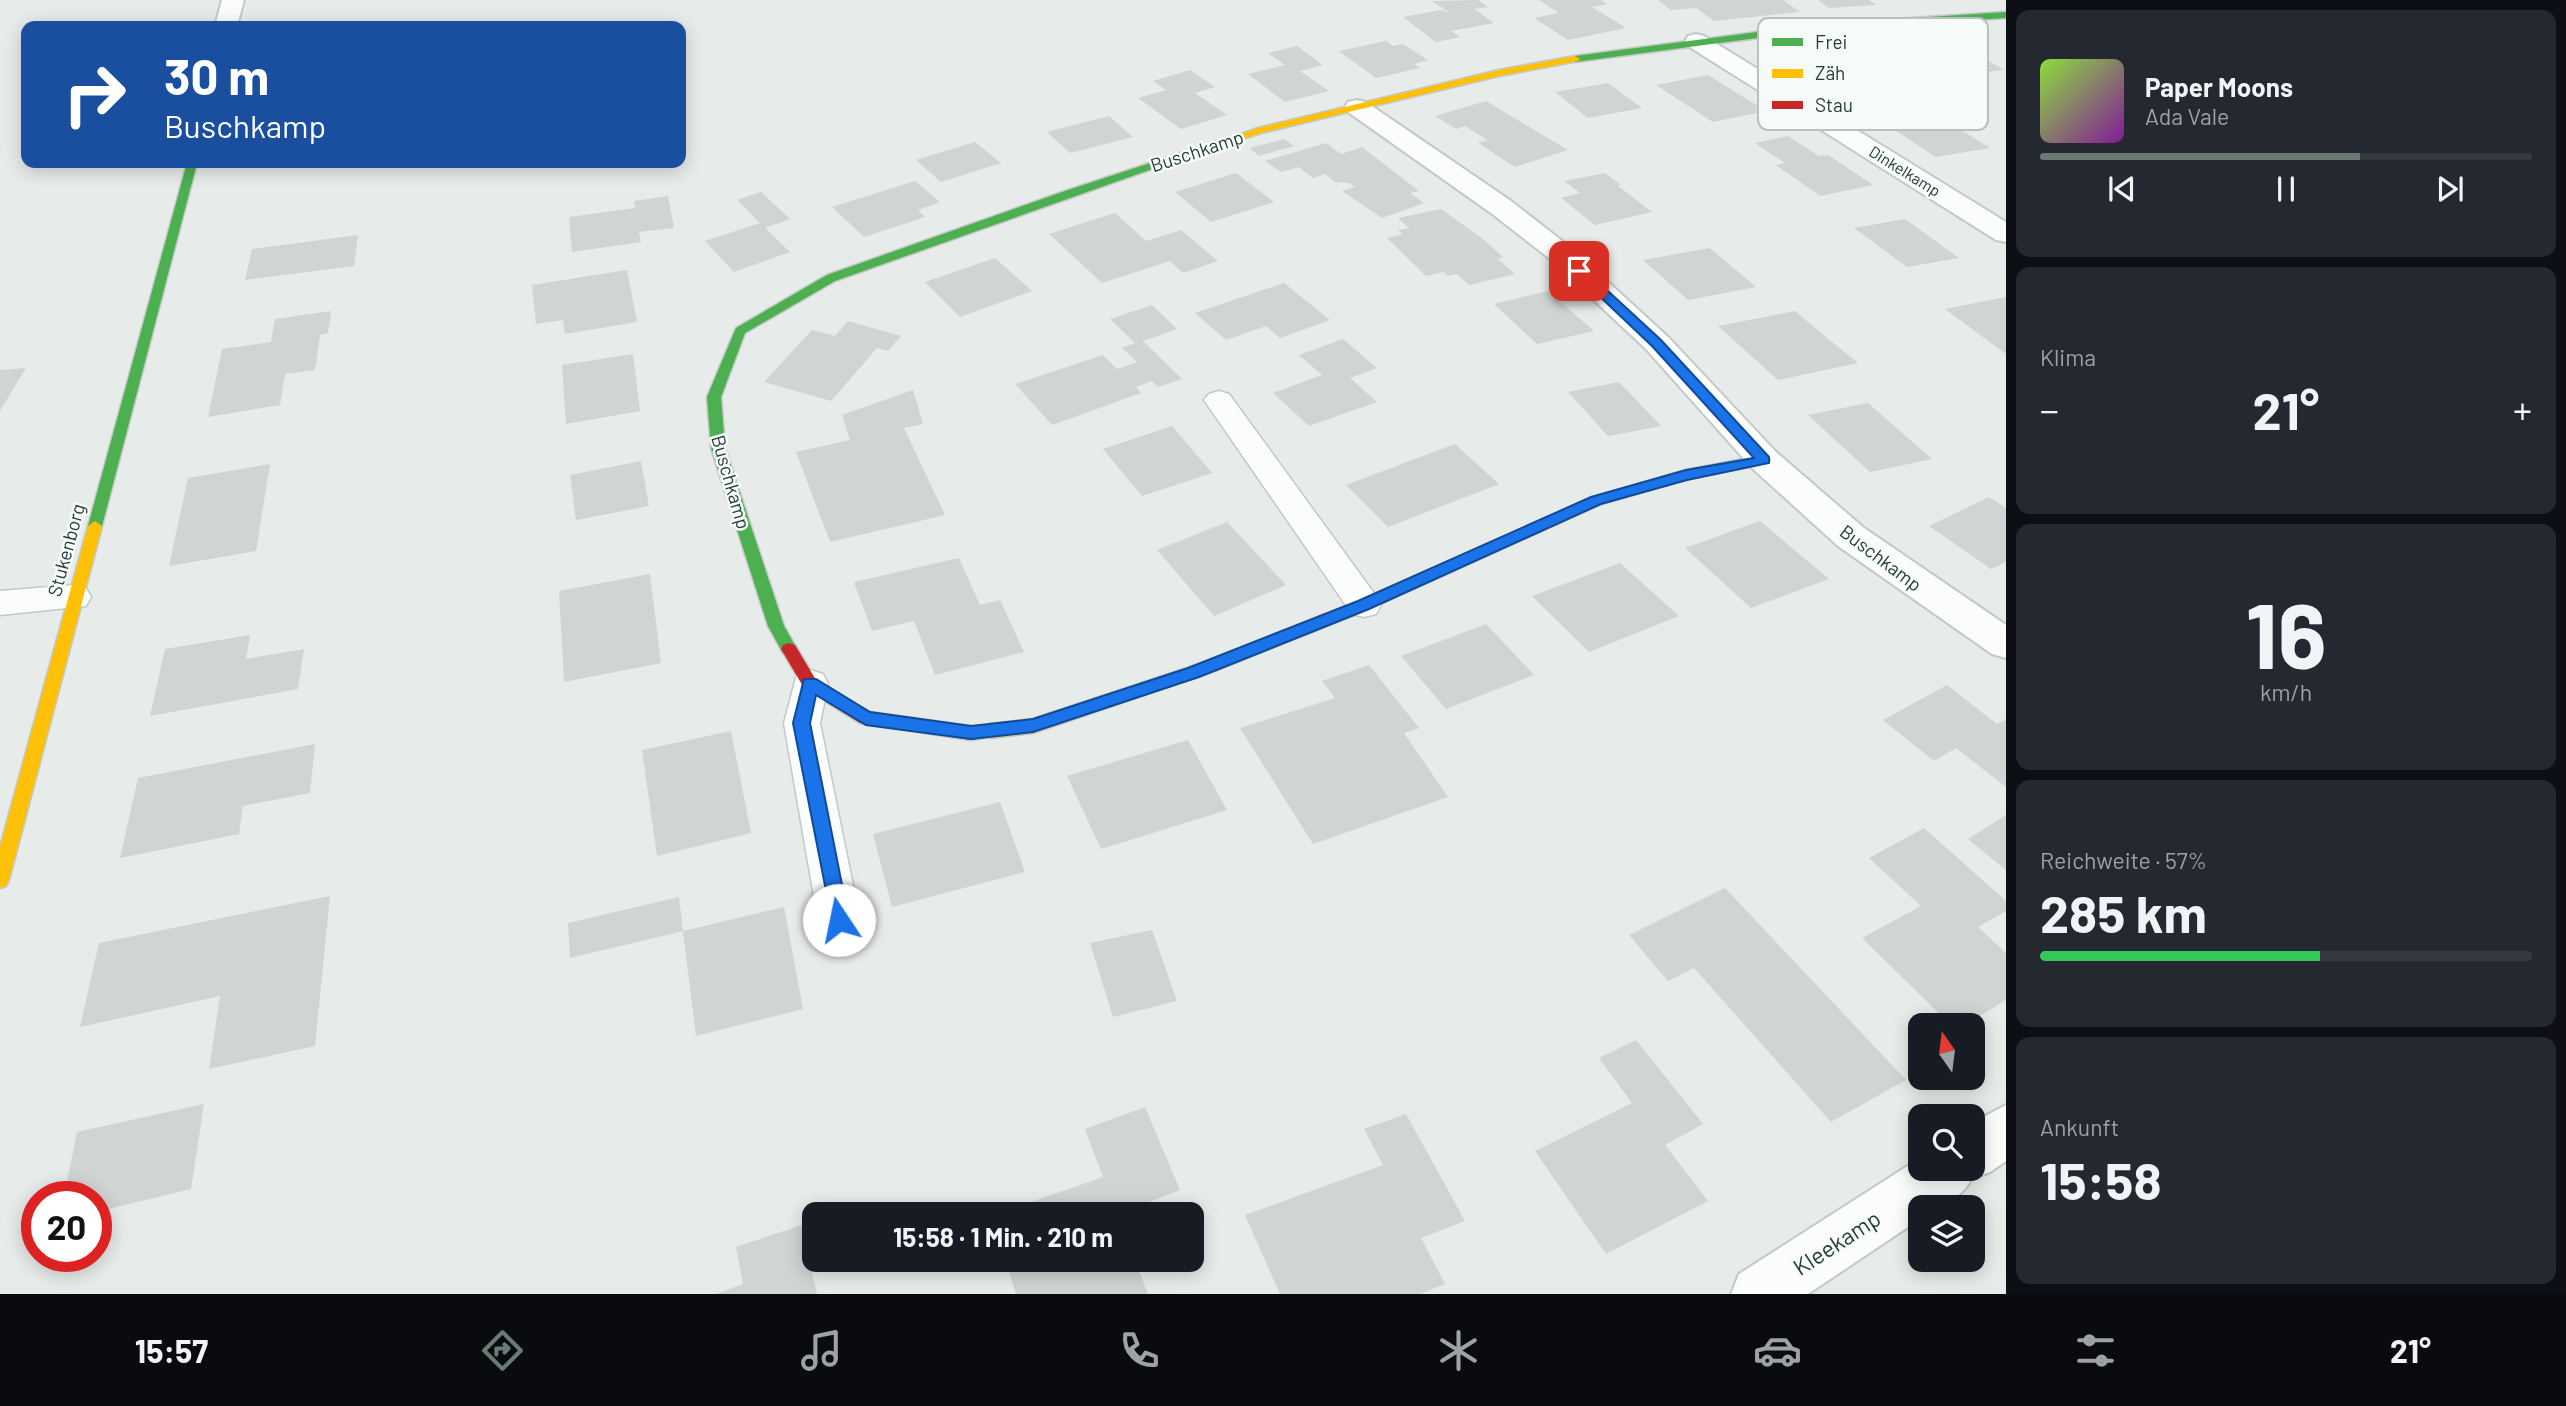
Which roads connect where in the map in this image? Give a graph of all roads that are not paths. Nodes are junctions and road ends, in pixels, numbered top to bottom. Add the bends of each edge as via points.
1 (233, 0) edge
2 (2006, 15) edge
3 (1959, 18) edge
4 (227, 21) edge
5 (1758, 34) edge
6 (1696, 41) junction
7 (1758, 80) edge
8 (1357, 107) junction
9 (1839, 130) edge
10 (191, 168) edge
11 (2006, 234) edge
12 (1219, 400) dead end
13 (1765, 460) junction
14 (74, 597) junction
15 (0, 603) edge
16 (1364, 605) junction
17 (2006, 644) edge
18 (810, 684) junction
19 (0, 880) edge
20 (839, 920) dead end
21 (2006, 1132) edge
22 (1985, 1146) edge
23 (1931, 1181) edge
24 (1759, 1294) edge

1 - 4 street
2 - 3 street
5 - 6 street
6 - 7 street, Dinkelkamp
6 - 8 street via 1499,74
8 - 13 street, Buschkamp via 1560,253 1657,343
8 - 18 street, Buschkamp via 1258,131 831,278 740,331 713,397 718,448 776,626
9 - 11 street, Dinkelkamp
10 - 14 street, Stukenborg
12 - 16 lane
13 - 16 street, Buschkamp via 1686,475 1596,501
13 - 17 street, Buschkamp via 1851,537
14 - 15 lane
14 - 19 street, Stukenborg
16 - 18 street, Buschkamp via 1193,673 1033,726 971,733 866,719
18 - 20 lane via 802,723
21 - 22 street
23 - 24 street, Kleekamp

